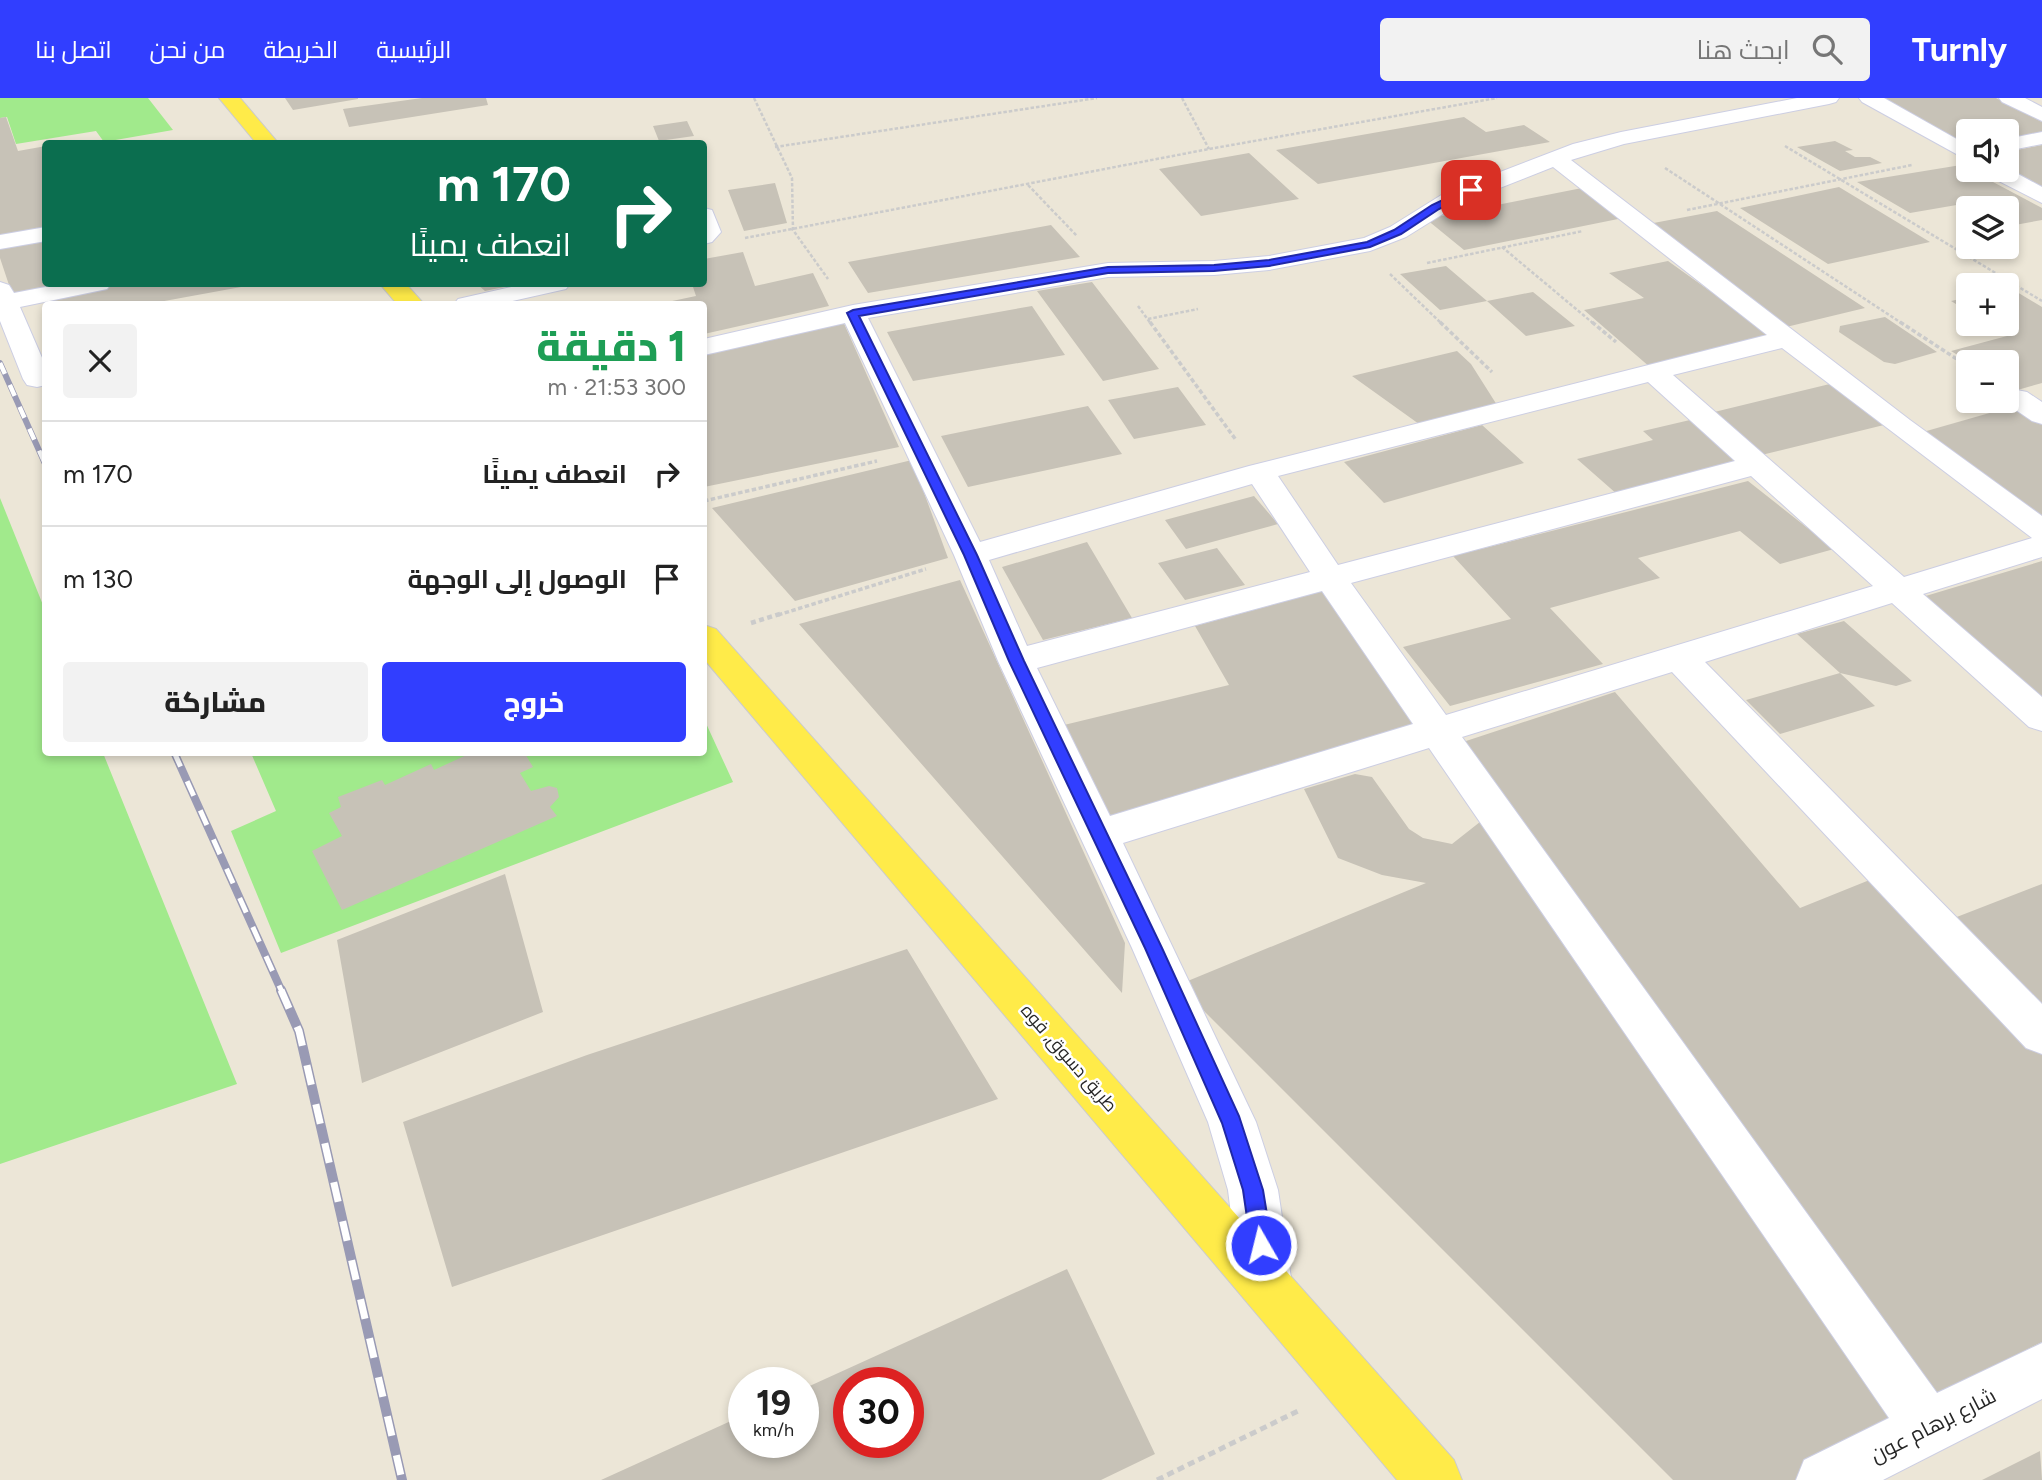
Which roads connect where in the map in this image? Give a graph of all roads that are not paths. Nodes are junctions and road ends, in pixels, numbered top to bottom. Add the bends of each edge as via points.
1 (229, 98) edge
2 (1829, 98) edge
3 (1869, 98) edge
4 (2009, 98) edge
5 (2042, 115) edge
6 (2042, 138) edge
7 (266, 140) edge
8 (2019, 143) edge
9 (1956, 147) edge
10 (1556, 159) junction
11 (2017, 182) edge
12 (2042, 196) edge
13 (42, 235) edge
14 (0, 242) edge
15 (74, 287) edge
16 (395, 287) edge
17 (543, 287) edge
18 (3, 296) edge
19 (408, 301) edge
20 (480, 301) edge
21 (853, 313) junction
22 (1788, 338) junction
23 (707, 346) edge
24 (1655, 373) junction
25 (37, 379) dead end
26 (2019, 399) edge
27 (2042, 415) edge
28 (1756, 465) junction
29 (1260, 472) junction
30 (2042, 531) edge
31 (2042, 546) edge
32 (970, 555) junction
33 (1330, 578) junction
34 (1896, 591) junction
35 (707, 641) edge
36 (1679, 657) junction
37 (1016, 661) junction
38 (2042, 718) edge
39 (1438, 731) junction
40 (1098, 835) junction
41 (2042, 1034) edge
42 (1266, 1285) junction
43 (2037, 1381) edge
44 (1928, 1427) junction
45 (1434, 1480) edge
46 (1824, 1480) edge

1 - 7 main road
2 - 10 street via 1621,138
3 - 9 street
4 - 5 street
6 - 8 street
10 - 21 street via 1451,198 1370,244 1269,263 1108,270
10 - 22 street
11 - 12 street
13 - 14 street
15 - 18 street
16 - 19 main road
17 - 20 street
18 - 25 street
21 - 23 street
21 - 32 street
22 - 24 street
22 - 30 street
24 - 28 street
24 - 29 street
26 - 27 street
28 - 33 street
28 - 34 street
29 - 32 street
29 - 33 street
31 - 34 street
32 - 37 street
33 - 37 street
33 - 39 street
34 - 36 street
34 - 38 street
35 - 42 main road, طريق دسوق, فوه
36 - 39 street
36 - 41 street
37 - 40 street
39 - 40 street
39 - 44 street
40 - 42 street via 1232,1122 1253,1190
42 - 45 main road, طريق دسوق, فوه
43 - 44 street, شارع برهام عون
44 - 46 street, شارع برهام عون

